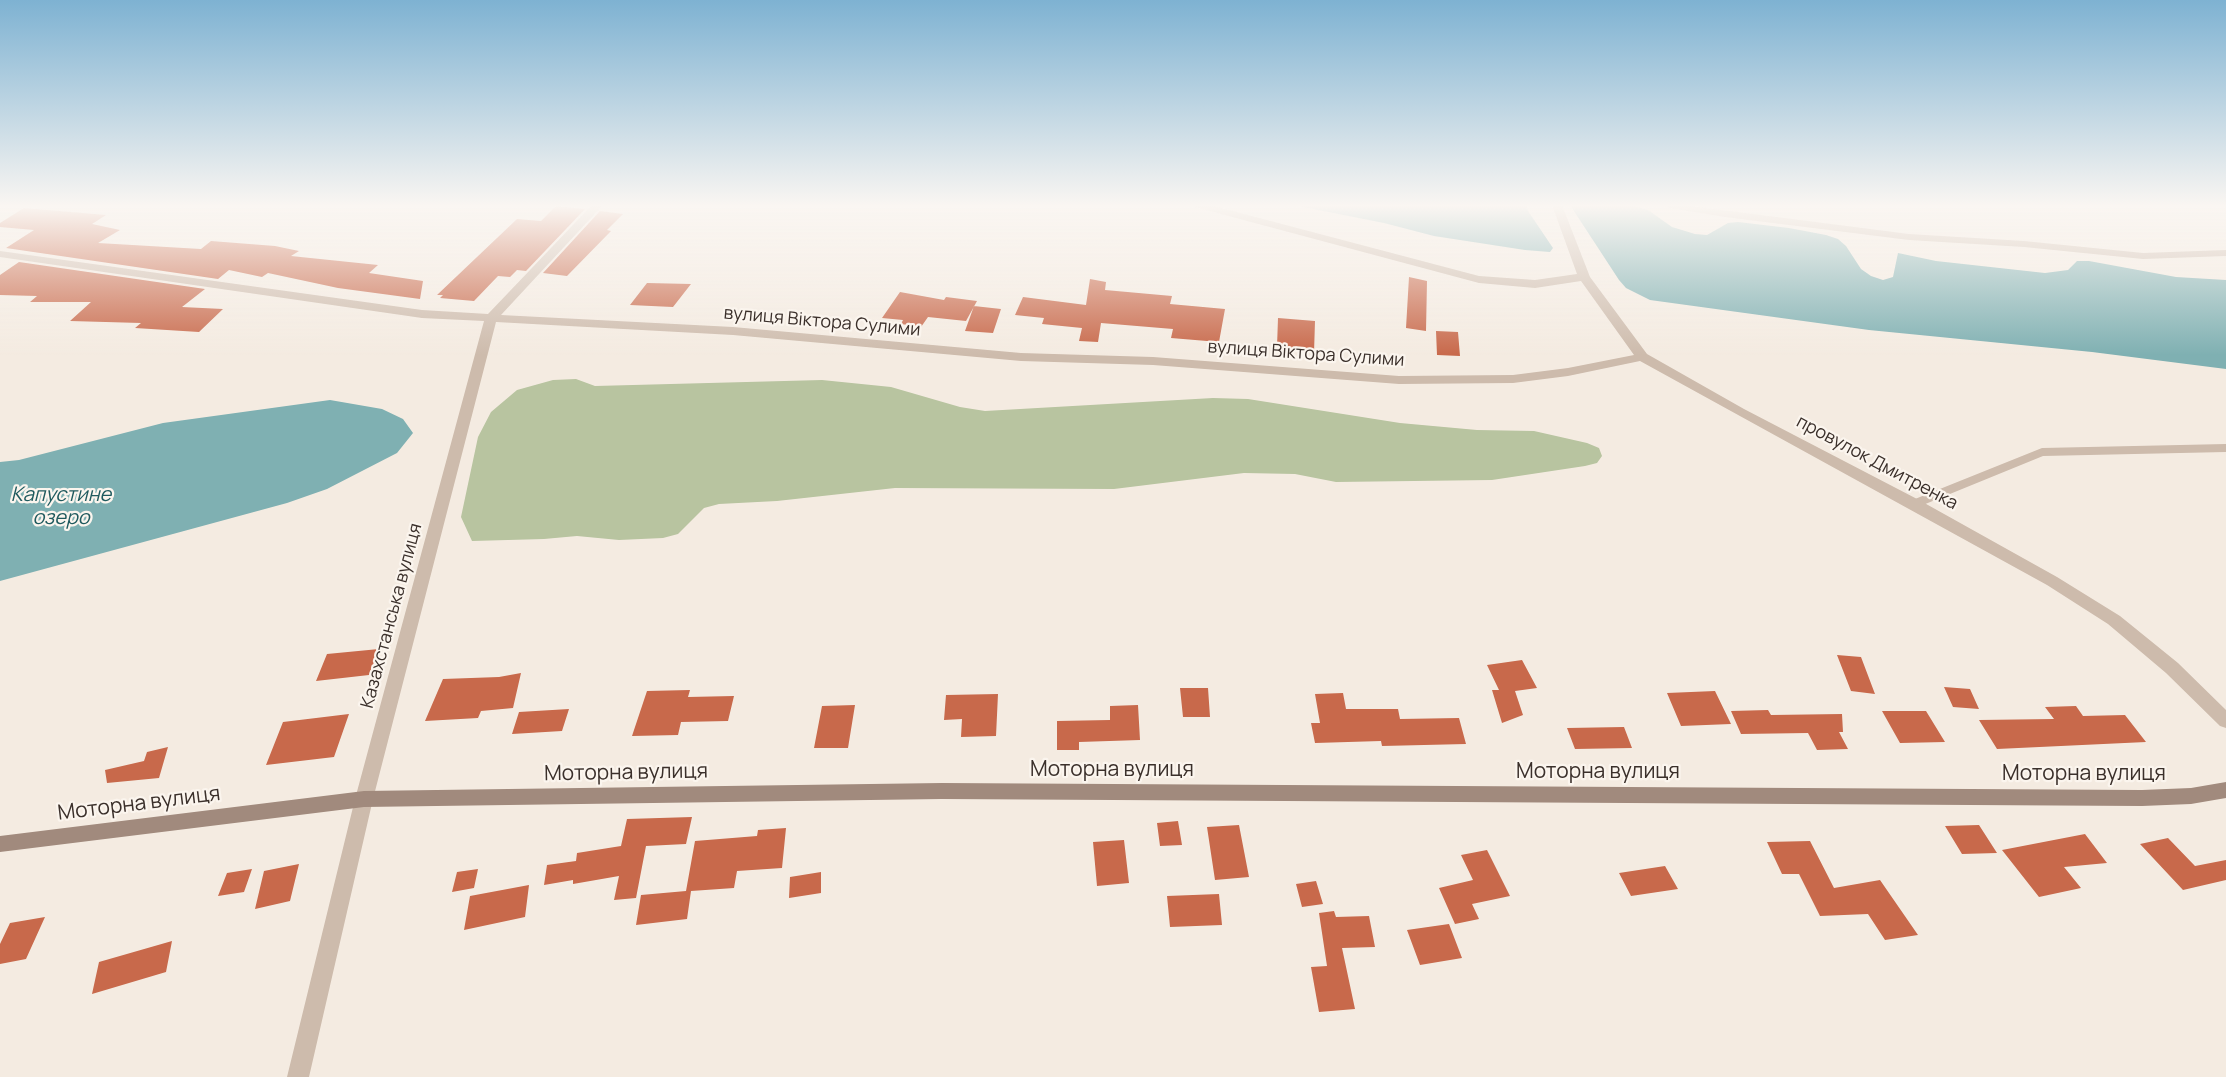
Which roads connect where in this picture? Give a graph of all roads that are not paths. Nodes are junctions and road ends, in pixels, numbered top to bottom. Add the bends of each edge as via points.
1 (9, 255) edge
2 (550, 255) edge
3 (1389, 255) edge
4 (1576, 255) edge
5 (2136, 255) edge
6 (2163, 255) edge
7 (1584, 277) junction
8 (491, 318) junction
9 (1642, 357) junction
10 (2226, 448) edge
11 (1914, 504) junction
12 (2226, 721) edge
13 (2226, 790) edge
14 (364, 799) junction
15 (0, 844) edge
16 (298, 1077) edge

1 - 8 street, вулиця Віктора Сулими via 422,314
2 - 8 street, Казахстанська вулиця
3 - 7 street via 1479,279 1535,284
4 - 7 street, провулок Дмитренка
5 - 6 lane
7 - 9 street, провулок Дмитренка
8 - 9 street, вулиця Віктора Сулими via 733,331 1021,357 1153,361 1399,380 1513,379
8 - 14 street, Казахстанська вулиця
9 - 11 street, провулок Дмитренка
10 - 11 lane via 2042,452
11 - 12 street, провулок Дмитренка via 2114,620 2172,668
13 - 14 street, Моторна вулиця via 2142,798 942,791
14 - 15 street, Моторна вулиця
14 - 16 street, Казахстанська вулиця

